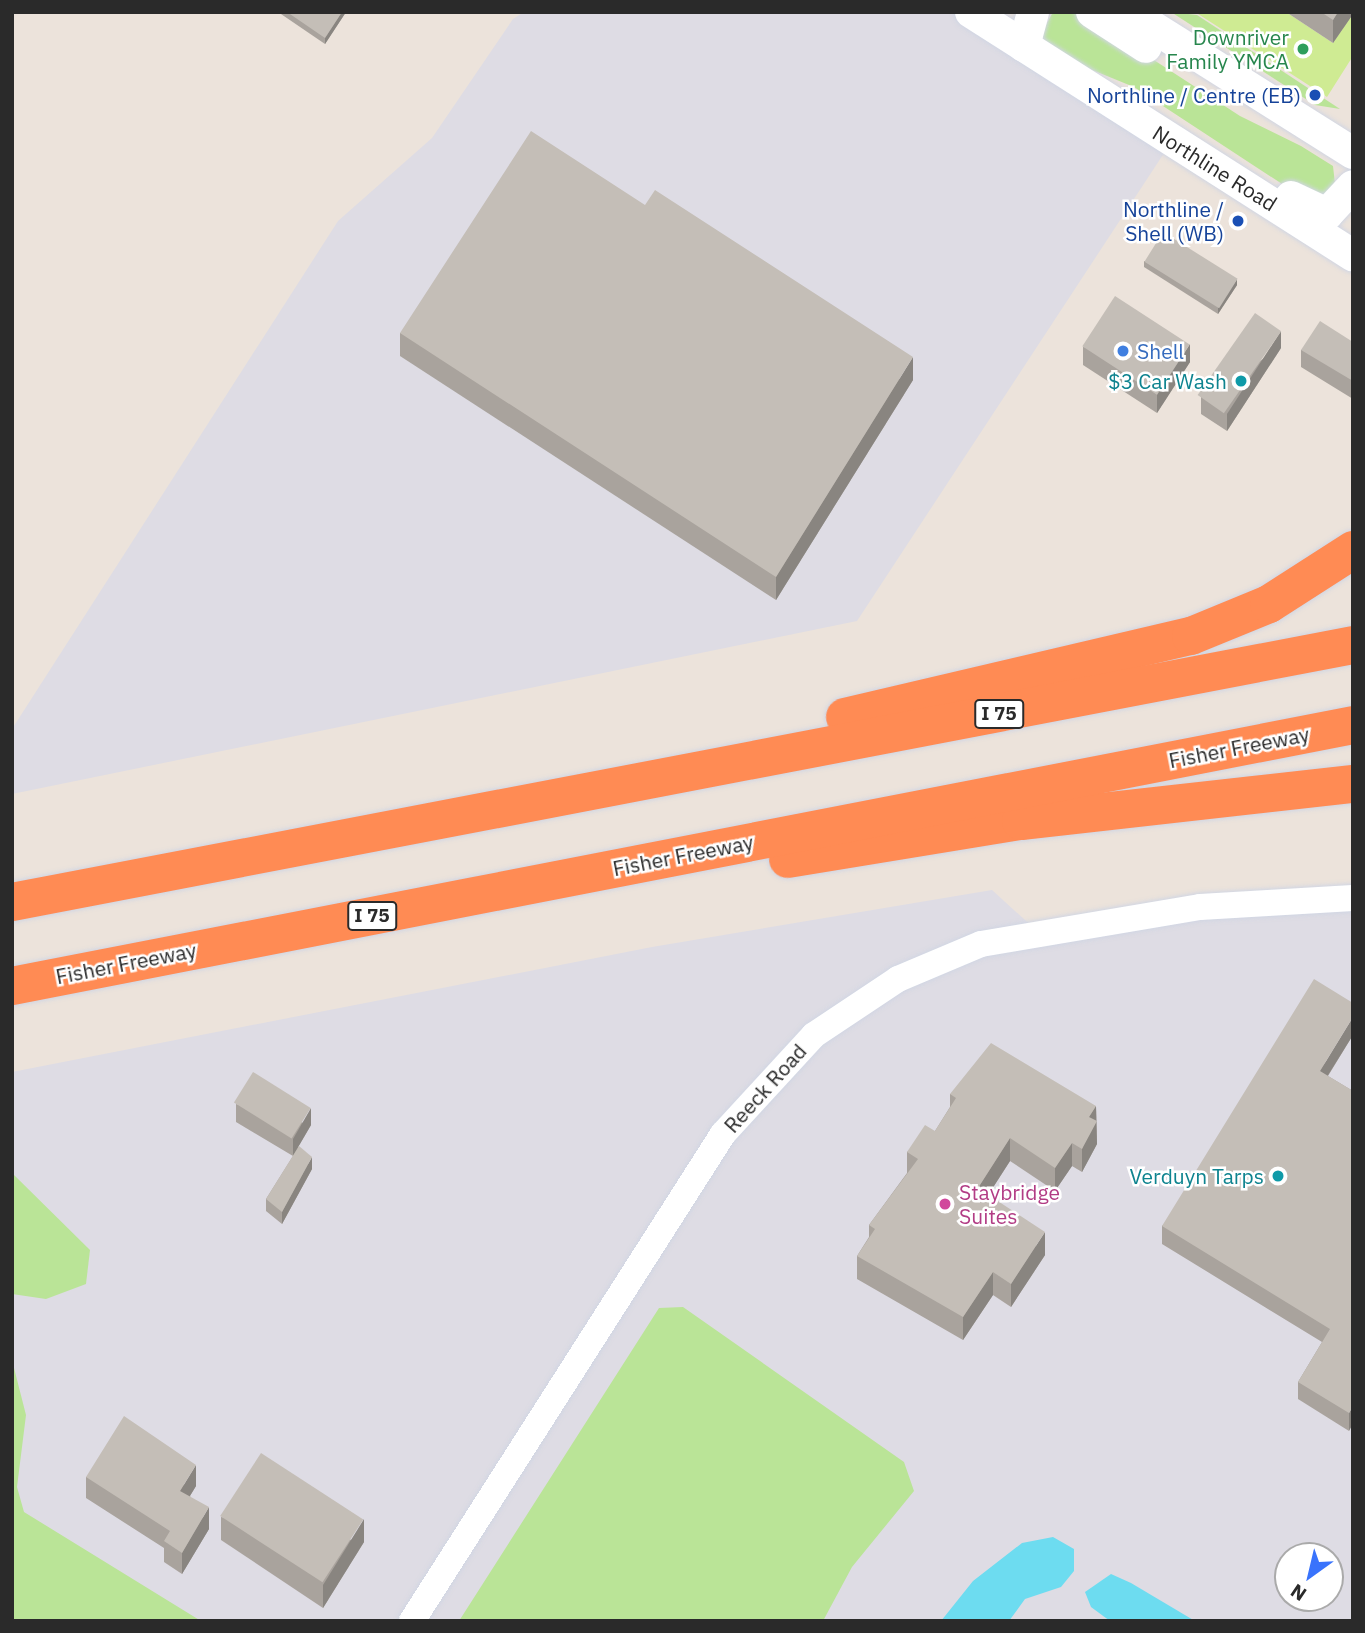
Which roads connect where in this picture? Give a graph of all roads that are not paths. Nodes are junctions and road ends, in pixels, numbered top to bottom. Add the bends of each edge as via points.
1 (971, 12) edge
2 (1032, 12) edge
3 (1092, 12) edge
4 (1129, 12) edge
5 (1024, 46) junction
6 (1094, 91) junction
7 (1312, 128) junction
8 (1353, 153) edge
9 (1353, 186) edge
10 (1353, 255) edge
11 (1353, 550) edge
12 (1353, 645) edge
13 (1353, 725) edge
14 (646, 782) junction
15 (1353, 784) edge
16 (653, 861) junction
17 (1353, 898) edge
18 (12, 902) edge
19 (12, 986) edge
20 (412, 1621) edge

1 - 5 main road, Northline Road
2 - 5 main road
3 - 7 main road via 1237,105
4 - 7 main road
5 - 6 main road, Northline Road
6 - 9 main road via 1137,99 1310,209 1327,214
6 - 10 main road, Northline Road
7 - 8 main road
11 - 14 highway via 1269,604 1191,636 806,726
12 - 14 highway, I 75
13 - 16 highway, Fisher Freeway / I 75
14 - 18 highway, I 75
15 - 16 highway via 1021,821 762,863
16 - 19 highway, Fisher Freeway / I 75
17 - 20 street, Reeck Road via 1200,907 1003,938 898,979 814,1035 723,1134

